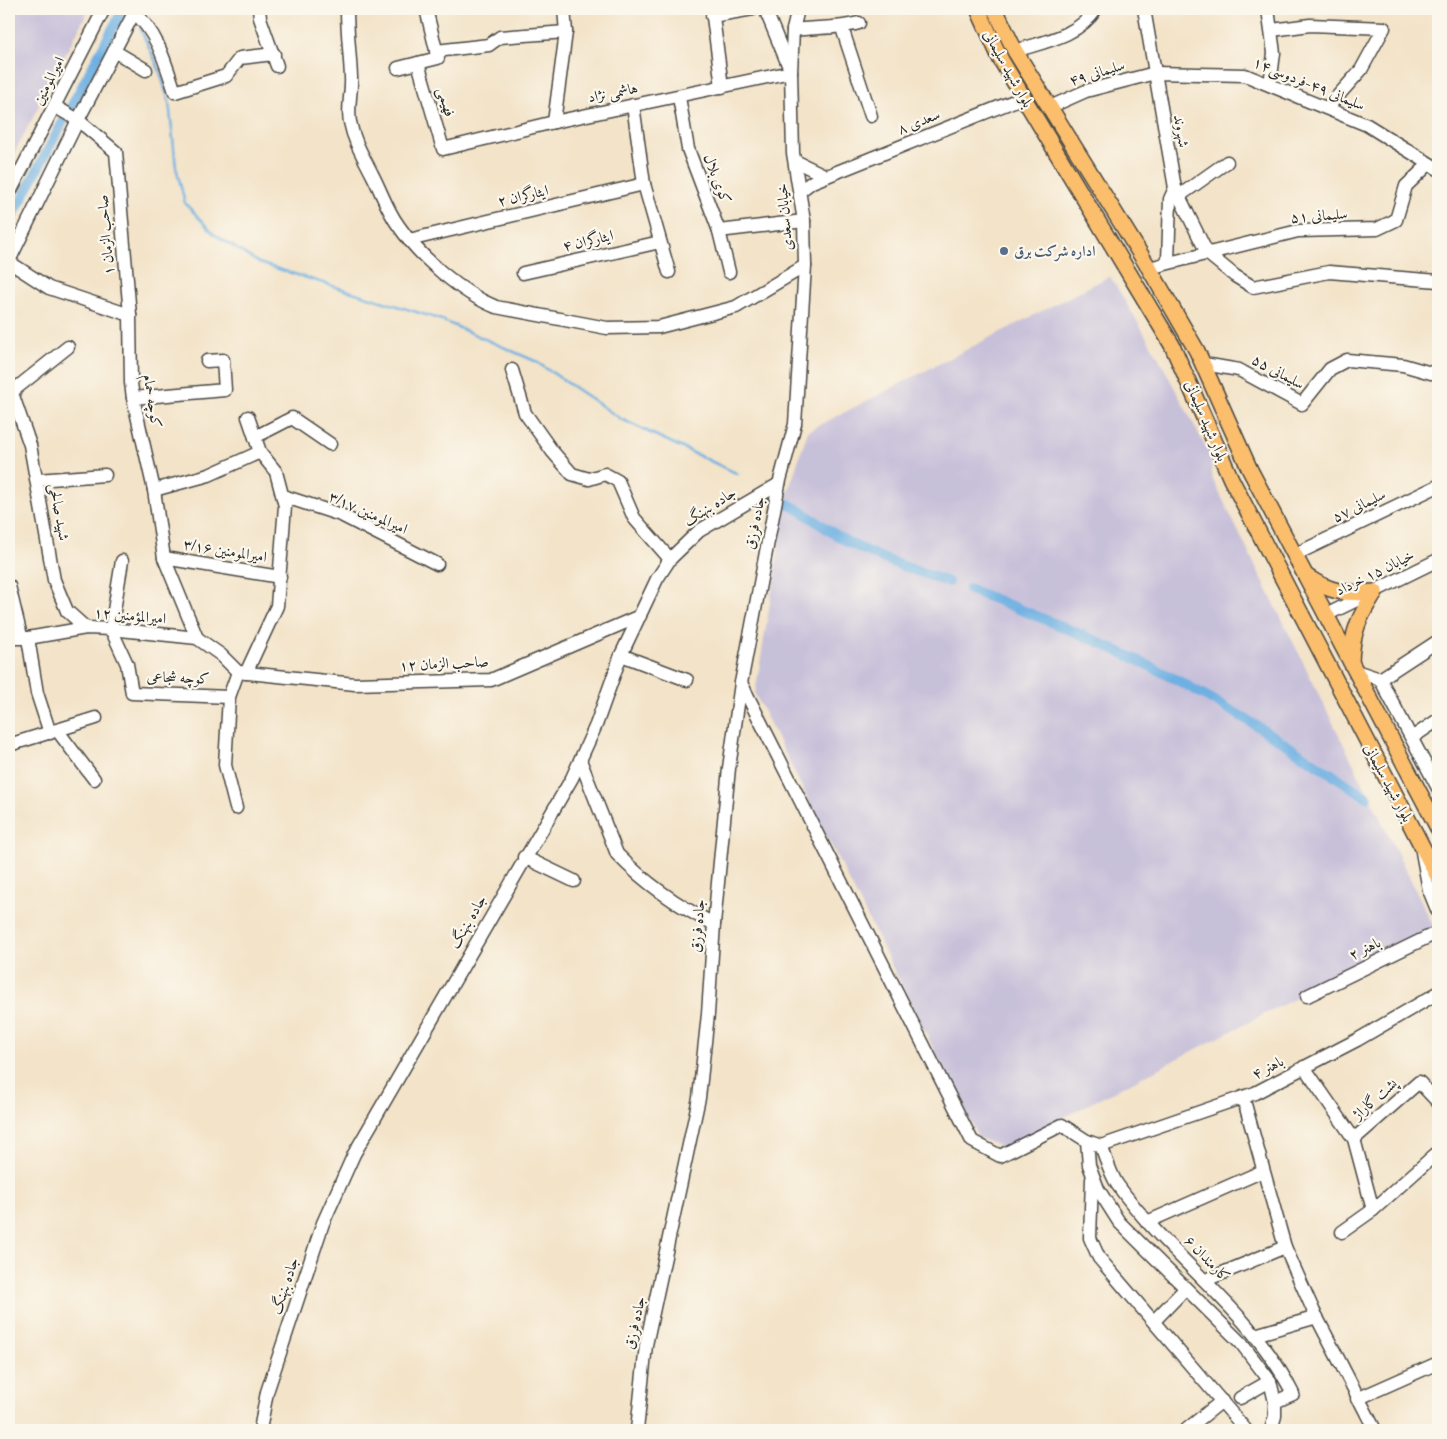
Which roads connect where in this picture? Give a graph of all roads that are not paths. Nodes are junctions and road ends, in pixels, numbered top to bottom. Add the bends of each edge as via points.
1 (104, 9) edge
2 (259, 9) edge
3 (347, 9) edge
4 (426, 9) edge
5 (564, 9) edge
6 (753, 9) edge
7 (765, 9) edge
8 (798, 9) edge
9 (978, 9) edge
10 (995, 9) edge
11 (1096, 9) edge
12 (1144, 9) edge
13 (1268, 9) edge
14 (135, 10) edge
15 (712, 12) edge
16 (859, 23) dead end
17 (842, 28) junction
18 (793, 30) junction
19 (1272, 30) junction
20 (566, 32) junction
21 (114, 51) junction
22 (1015, 51) junction
23 (437, 54) junction
24 (418, 63) junction
25 (398, 68) dead end
26 (146, 70) dead end
27 (791, 72) junction
28 (1155, 73) junction
29 (1270, 85) junction
30 (722, 87) junction
31 (679, 97) junction
32 (1024, 97) junction
33 (54, 106) junction
34 (633, 106) junction
35 (1050, 107) junction
36 (1327, 108) junction
37 (871, 116) dead end
38 (78, 120) junction
39 (554, 122) junction
40 (442, 149) joint
41 (1080, 155) junction
42 (795, 161) junction
43 (1227, 162) dead end
44 (1064, 164) junction
45 (1434, 166) edge
46 (826, 176) junction
47 (644, 184) junction
48 (800, 191) junction
49 (1177, 192) junction
50 (9, 194) edge
51 (804, 221) junction
52 (719, 231) junction
53 (409, 240) junction
54 (660, 242) junction
55 (1208, 253) junction
56 (9, 262) edge
57 (1168, 262) junction
58 (805, 266) junction
59 (1149, 268) junction
60 (669, 272) dead end
61 (730, 272) dead end
62 (523, 273) dead end
63 (1438, 281) edge
64 (130, 316) junction
65 (68, 347) dead end
66 (207, 361) dead end
67 (1204, 364) junction
68 (512, 370) dead end
69 (1438, 372) edge
70 (10, 393) edge
71 (133, 398) junction
72 (248, 417) dead end
73 (795, 424) joint
74 (255, 437) junction
75 (330, 444) dead end
76 (260, 452) junction
77 (105, 475) dead end
78 (38, 480) junction
79 (779, 484) junction
80 (1438, 486) edge
81 (154, 490) junction
82 (283, 496) junction
83 (1294, 555) junction
84 (164, 558) junction
85 (670, 559) junction
86 (1438, 560) edge
87 (122, 561) dead end
88 (437, 564) dead end
89 (1305, 575) junction
90 (280, 577) junction
91 (9, 586) edge
92 (1375, 592) junction
93 (1326, 615) junction
94 (640, 616) junction
95 (1306, 625) junction
96 (86, 628) junction
97 (111, 629) junction
98 (19, 637) edge
99 (197, 638) junction
100 (1438, 641) edge
101 (621, 656) junction
102 (1353, 667) junction
103 (242, 673) junction
104 (1380, 679) junction
105 (688, 680) dead end
106 (741, 683) junction
107 (229, 696) junction
108 (96, 718) dead end
109 (1438, 720) edge
110 (53, 731) junction
111 (1413, 737) junction
112 (9, 745) edge
113 (580, 760) junction
114 (94, 779) dead end
115 (1438, 788) edge
116 (236, 808) dead end
117 (1438, 828) edge
118 (1420, 843) junction
119 (524, 857) junction
120 (1438, 877) edge
121 (574, 881) dead end
122 (1438, 912) edge
123 (714, 924) junction
124 (1438, 932) edge
125 (1438, 993) edge
126 (1307, 996) dead end
127 (1304, 1067) junction
128 (1243, 1097) junction
129 (1438, 1102) edge
130 (1354, 1140) junction
131 (1087, 1141) junction
132 (1101, 1146) junction
133 (1438, 1152) edge
134 (1263, 1171) junction
135 (1092, 1174) junction
136 (1373, 1210) junction
137 (1147, 1222) junction
138 (1342, 1232) dead end
139 (1286, 1247) junction
140 (1206, 1280) junction
141 (1185, 1288) junction
142 (1317, 1317) junction
143 (1154, 1321) junction
144 (1256, 1335) junction
145 (1437, 1367) edge
146 (1270, 1381) junction
147 (1240, 1398) dead end
148 (1357, 1399) junction
149 (1222, 1402) junction
150 (1275, 1402) junction
151 (260, 1430) edge
152 (637, 1430) edge
153 (1186, 1430) edge
154 (1246, 1430) edge
155 (1271, 1430) edge
156 (1375, 1430) edge

1 - 33 street, امیرالمومنین
2 - 14 street via 275,60 240,58 226,76 175,92 151,29
3 - 53 street via 351,77 349,120 357,150
4 - 23 street
5 - 20 street
6 - 15 street
7 - 27 street
8 - 18 street, خیابان سعدی
9 - 32 main road, بلوار شهید سلیمانی via 990,38
10 - 22 main road, بلوار شهید سلیمانی
11 - 22 street via 1083,25 1070,32
12 - 28 street, شهروند
13 - 19 street
14 - 21 street
15 - 30 street
16 - 17 street
17 - 18 street via 822,26
17 - 37 street
18 - 27 street, خیابان سعدی
19 - 29 street via 1274,53
19 - 36 street via 1310,25 1384,28 1361,70
20 - 23 street via 500,38 489,45
20 - 39 street
21 - 26 street
21 - 38 street
22 - 35 main road, بلوار شهید سلیمانی
23 - 24 street
24 - 25 street
24 - 40 street, فهیمی
27 - 30 street, هاشمی نژاد
27 - 42 street, خیابان سعدی
28 - 29 street, سلیمانی ۴۹-فردوسی۱۴ via 1245,75
28 - 35 street, سلیمانی ۴۹ via 1086,91
28 - 49 street, شهروند
29 - 36 street, سلیمانی ۴۹-فردوسی۱۴
30 - 31 street, هاشمی نژاد
31 - 34 street, هاشمی نژاد
31 - 52 street, کوی بلال via 688,149
32 - 44 main road, بلوار شهید سلیمانی
32 - 46 street, سعدی ۸
33 - 38 street
33 - 50 street, امیرالمومنین
34 - 39 street, هاشمی نژاد
34 - 47 street
35 - 41 main road, بلوار شهید سلیمانی
36 - 45 street, سلیمانی ۴۹-فردوسی۱۴ via 1367,125
38 - 56 street
38 - 64 street, صاحب الزمان ۱ via 116,152
39 - 40 street, هاشمی نژاد
41 - 44 main road
41 - 59 main road, بلوار شهید سلیمانی
42 - 46 street
42 - 48 street, خیابان سعدی
43 - 49 street
44 - 95 main road, بلوار شهید سلیمانی via 1172,345 1231,479
45 - 55 street, سلیمانی ۵۱ via 1406,186 1396,220 1377,229 1298,231
46 - 48 street, سعدی ۸
47 - 53 street, ایثارگران ۲
47 - 54 street
48 - 51 street, خیابان سعدی
49 - 55 street, شهروند
49 - 57 street via 1170,199
51 - 52 street
51 - 58 street, خیابان سعدی
52 - 61 street, کوی بلال
53 - 58 street via 429,261 483,302 607,328 659,327 736,306
54 - 60 street
54 - 62 street, ایثارگران ۴
55 - 57 street, سلیمانی ۵۱
55 - 63 street via 1254,287 1329,272
56 - 64 street via 49,288
57 - 59 street, سلیمانی ۵۱
58 - 73 street, خیابان سعدی
59 - 67 main road, بلوار شهید سلیمانی
64 - 71 street, کوچه حمام
65 - 70 street
66 - 71 street via 223,360 224,390
67 - 69 street, سلیمانی ۵۵ via 1239,370 1302,404 1330,369 1347,360
67 - 83 main road, بلوار شهید سلیمانی via 1250,470
68 - 85 street via 524,413 552,451 572,474 590,479 605,474 618,481 634,518
70 - 78 street, شهید صالحی via 30,445
71 - 81 street, کوچه حمام
72 - 74 street
73 - 79 street, جاده فرزق
74 - 75 street via 292,418
74 - 76 street
76 - 81 street via 209,476
76 - 82 street via 276,472
77 - 78 street
78 - 96 street, شهید صالحی via 54,580 67,611
79 - 85 street, جاده بنهنگ via 699,531
79 - 106 street, جاده فرزق
80 - 83 street, سلیمانی ۵۷
81 - 84 street
82 - 88 street, امیرالمومنین ۳/۱۷ via 341,515
82 - 90 street
83 - 89 main road, بلوار شهید سلیمانی
84 - 90 street, امیرالمومنین ۳/۱۶
84 - 99 street
85 - 94 street, جاده بنهنگ
86 - 92 street, خیابان ۱۵ خرداد
87 - 97 street
89 - 92 main road via 1333,591 1352,594
89 - 93 main road, بلوار شهید سلیمانی
90 - 103 street via 277,606
91 - 98 street
92 - 93 street, خیابان ۱۵ خرداد
92 - 102 main road via 1360,615 1354,632
93 - 95 main road
93 - 102 main road, بلوار شهید سلیمانی
94 - 101 street, جاده بنهنگ
94 - 103 street, صاحب الزمان ۱۲ via 491,680 355,684
95 - 118 main road, بلوار شهید سلیمانی
96 - 97 street, امیرالمؤمنین ۱۲
96 - 98 street, امیرالمؤمنین ۱۲
97 - 99 street, امیرالمؤمنین ۱۲
97 - 107 street, کوچه شجاعی via 127,664 132,692
98 - 110 street
99 - 103 street, امیرالمؤمنین ۱۲
100 - 104 street
101 - 105 street
101 - 113 street, جاده بنهنگ
102 - 104 street
102 - 117 main road, بلوار شهید سلیمانی
103 - 107 street
104 - 111 street
106 - 123 street, جاده فرزق
106 - 131 street via 972,1141 1000,1156 1062,1125
107 - 116 street via 225,764
108 - 110 street
109 - 111 street
110 - 112 street
110 - 114 street
111 - 115 street
113 - 119 street, جاده بنهنگ
113 - 123 street via 617,854 695,915
118 - 120 main road, بلوار شهید سلیمانی
118 - 122 street via 1429,890
119 - 121 street
119 - 151 street, جاده بنهنگ via 354,1154 327,1214 267,1392
123 - 152 street, جاده فرزق via 699,1098 646,1346
124 - 126 street, باهنر ۲
125 - 127 street, باهنر ۴
127 - 128 street, باهنر ۴
127 - 130 street
128 - 132 street, باهنر ۴
128 - 134 street
129 - 130 street, پشت گاراژ via 1419,1082
130 - 136 street
131 - 132 street
131 - 135 street
132 - 137 street, کارمندان ۶ via 1116,1182
133 - 136 street
134 - 137 street
134 - 139 street
135 - 141 street via 1119,1222
135 - 143 street via 1090,1238 1099,1258
136 - 138 street
137 - 140 street, کارمندان ۶
139 - 140 street
139 - 142 street
140 - 144 street, کارمندان ۶
141 - 143 street
141 - 146 street via 1241,1343
142 - 144 street
142 - 148 street
143 - 149 street
144 - 150 street, کارمندان ۶ via 1293,1394
145 - 148 street
146 - 147 street
146 - 150 street
148 - 156 street
149 - 153 street
149 - 154 street
150 - 155 street

